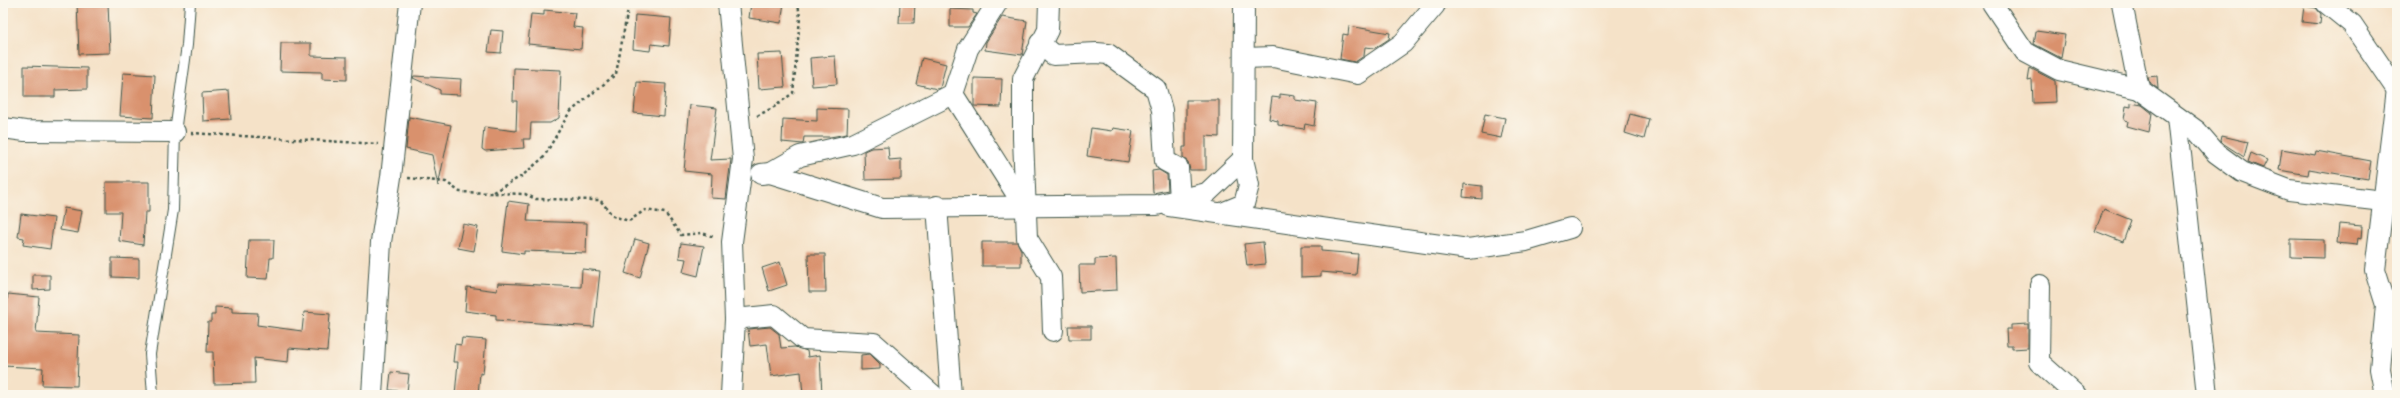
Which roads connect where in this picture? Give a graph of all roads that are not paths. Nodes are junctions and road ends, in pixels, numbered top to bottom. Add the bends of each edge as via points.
1 (190, 3) edge
2 (410, 3) edge
3 (728, 3) edge
4 (997, 3) edge
5 (1049, 3) edge
6 (1244, 3) edge
7 (1992, 3) edge
8 (2122, 3) edge
9 (2326, 3) edge
10 (1435, 4) dead end
11 (1040, 43) junction
12 (1245, 58) junction
13 (2139, 89) junction
14 (2397, 89) edge
15 (953, 94) junction
16 (2177, 117) junction
17 (3, 128) edge
18 (175, 132) junction
19 (1243, 159) junction
20 (770, 173) junction
21 (742, 177) junction
22 (1180, 199) junction
23 (2383, 201) junction
24 (1156, 205) junction
25 (936, 206) junction
26 (1024, 207) junction
27 (1222, 213) junction
28 (1570, 228) dead end
29 (2040, 285) dead end
30 (2389, 287) edge
31 (735, 319) junction
32 (1053, 331) dead end
33 (152, 395) edge
34 (372, 395) edge
35 (731, 395) edge
36 (933, 395) edge
37 (951, 395) edge
38 (2076, 395) edge
39 (2207, 395) edge
40 (2385, 395) edge

1 - 18 lane via 188,45
2 - 34 street via 391,177 381,242
3 - 21 street via 743,160
4 - 15 street via 968,49
5 - 11 street via 1048,30
6 - 12 street
7 - 13 street via 2025,52 2059,70
8 - 13 street
9 - 14 street via 2352,24
10 - 12 street via 1403,43 1358,74 1273,57
11 - 22 street via 1053,55 1108,54 1156,89 1162,110 1164,160 1178,168
11 - 26 street via 1023,79
12 - 19 street
13 - 16 street
14 - 23 street
15 - 20 street via 853,144 800,156
15 - 26 street
16 - 23 street via 2197,131 2216,153 2242,172 2288,190
16 - 39 street
17 - 18 street via 25,131
18 - 33 lane via 173,210 150,354
19 - 22 street via 1207,193
19 - 27 street via 1249,186 1244,204
20 - 21 street
20 - 25 street via 882,208
21 - 31 street via 732,242
22 - 24 street
23 - 30 street via 2374,270
24 - 26 street
24 - 27 street
25 - 26 street
25 - 37 street
26 - 32 street via 1027,238 1051,277
27 - 28 street via 1468,250 1526,241
29 - 38 street via 2039,362
30 - 40 street via 2380,369
31 - 35 street
31 - 36 street via 774,315 803,339 874,343

